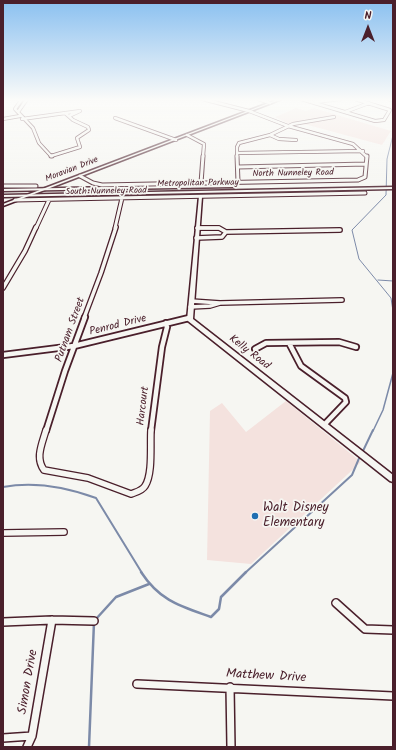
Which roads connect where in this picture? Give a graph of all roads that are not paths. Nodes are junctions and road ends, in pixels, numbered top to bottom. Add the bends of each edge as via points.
1 (35, 134) edge
2 (83, 134) edge
3 (159, 134) edge
4 (317, 134) edge
5 (187, 135) joint
6 (270, 135) joint
7 (176, 140) junction
8 (296, 140) dead end
9 (363, 151) junction
10 (238, 153) junction
11 (366, 164) junction
12 (238, 167) junction
13 (80, 176) junction
14 (238, 182) junction
15 (201, 183) junction
16 (393, 183) edge
17 (60, 184) junction
18 (3, 186) edge
19 (36, 186) dead end
20 (387, 186) edge
21 (111, 188) junction
22 (44, 189) junction
23 (64, 189) junction
24 (3, 190) edge
25 (365, 193) dead end
26 (106, 194) junction
27 (28, 195) junction
28 (6, 196) edge
29 (200, 197) junction
30 (122, 198) junction
31 (49, 200) junction
32 (13, 201) junction
33 (3, 205) edge
34 (197, 228) junction
35 (340, 230) dead end
36 (226, 232) junction
37 (196, 238) junction
38 (3, 288) edge
39 (342, 300) dead end
40 (190, 304) junction
41 (189, 318) junction
42 (166, 323) junction
43 (289, 343) junction
44 (74, 346) junction
45 (356, 347) dead end
46 (255, 348) dead end
47 (3, 355) edge
48 (324, 425) junction
49 (41, 467) joint
50 (393, 479) edge
51 (64, 532) dead end
52 (3, 533) edge
53 (336, 603) dead end
54 (52, 620) junction
55 (94, 621) dead end
56 (3, 622) edge
57 (393, 630) edge
58 (137, 684) dead end
59 (230, 687) junction
60 (393, 696) edge
61 (32, 736) junction
62 (3, 738) edge
63 (27, 747) edge
64 (231, 747) edge

1 - 2 street via 53,156 80,147 76,142 77,138
3 - 7 street
4 - 9 street via 353,144
5 - 7 street, Moravian Drive
5 - 15 street via 204,144
6 - 8 street via 279,140
6 - 10 street via 239,143
7 - 13 street, Moravian Drive
9 - 10 street
9 - 11 street via 367,155
10 - 12 street
11 - 12 street
11 - 14 street, North Nunneley Road via 364,179
12 - 14 street
13 - 15 street, North Nunneley Road via 102,185
13 - 17 street, Moravian Drive
14 - 15 street, North Nunneley Road
16 - 20 main road, Metropolitan Parkway
17 - 22 street, Moravian Drive
17 - 23 main road via 59,186
18 - 19 street
20 - 21 main road, Metropolitan Parkway
20 - 26 main road, Metropolitan Parkway
21 - 23 main road, Metropolitan Parkway
21 - 26 main road via 112,191
22 - 23 main road, Metropolitan Parkway
22 - 24 main road, Metropolitan Parkway
22 - 27 street, Moravian Drive
25 - 29 street, South Nunneley Road
26 - 27 main road, Metropolitan Parkway
27 - 28 main road, Metropolitan Parkway
27 - 32 street, Moravian Drive
28 - 32 main road
29 - 30 street, South Nunneley Road
29 - 34 street
30 - 31 street, South Nunneley Road
30 - 44 street, Putnam Street via 116,231
31 - 32 street, South Nunneley Road
31 - 38 street via 25,251
32 - 33 street, Moravian Drive
34 - 36 street via 219,228
34 - 37 street
35 - 36 street
36 - 37 street via 219,238
37 - 40 street
39 - 40 street via 220,303 210,306
40 - 41 street
41 - 42 street, Penrod Drive
41 - 48 street, Kelly Road via 194,325
42 - 44 street, Penrod Drive
42 - 49 street, Harcourt via 152,414 149,474 142,490 134,494 126,493 88,478 49,472
43 - 45 street via 340,342
43 - 46 street via 266,343
43 - 48 street via 294,357 301,366 345,398 346,402
44 - 47 street, Penrod Drive
44 - 49 street, Putnam Street via 40,449
48 - 50 street, Kelly Road
51 - 52 street
53 - 57 street via 365,629
54 - 55 street
54 - 56 street
54 - 61 street, Simon Drive
58 - 59 street, Matthew Drive
59 - 60 street, Matthew Drive
59 - 64 street
61 - 62 street
61 - 63 street, Simon Drive

